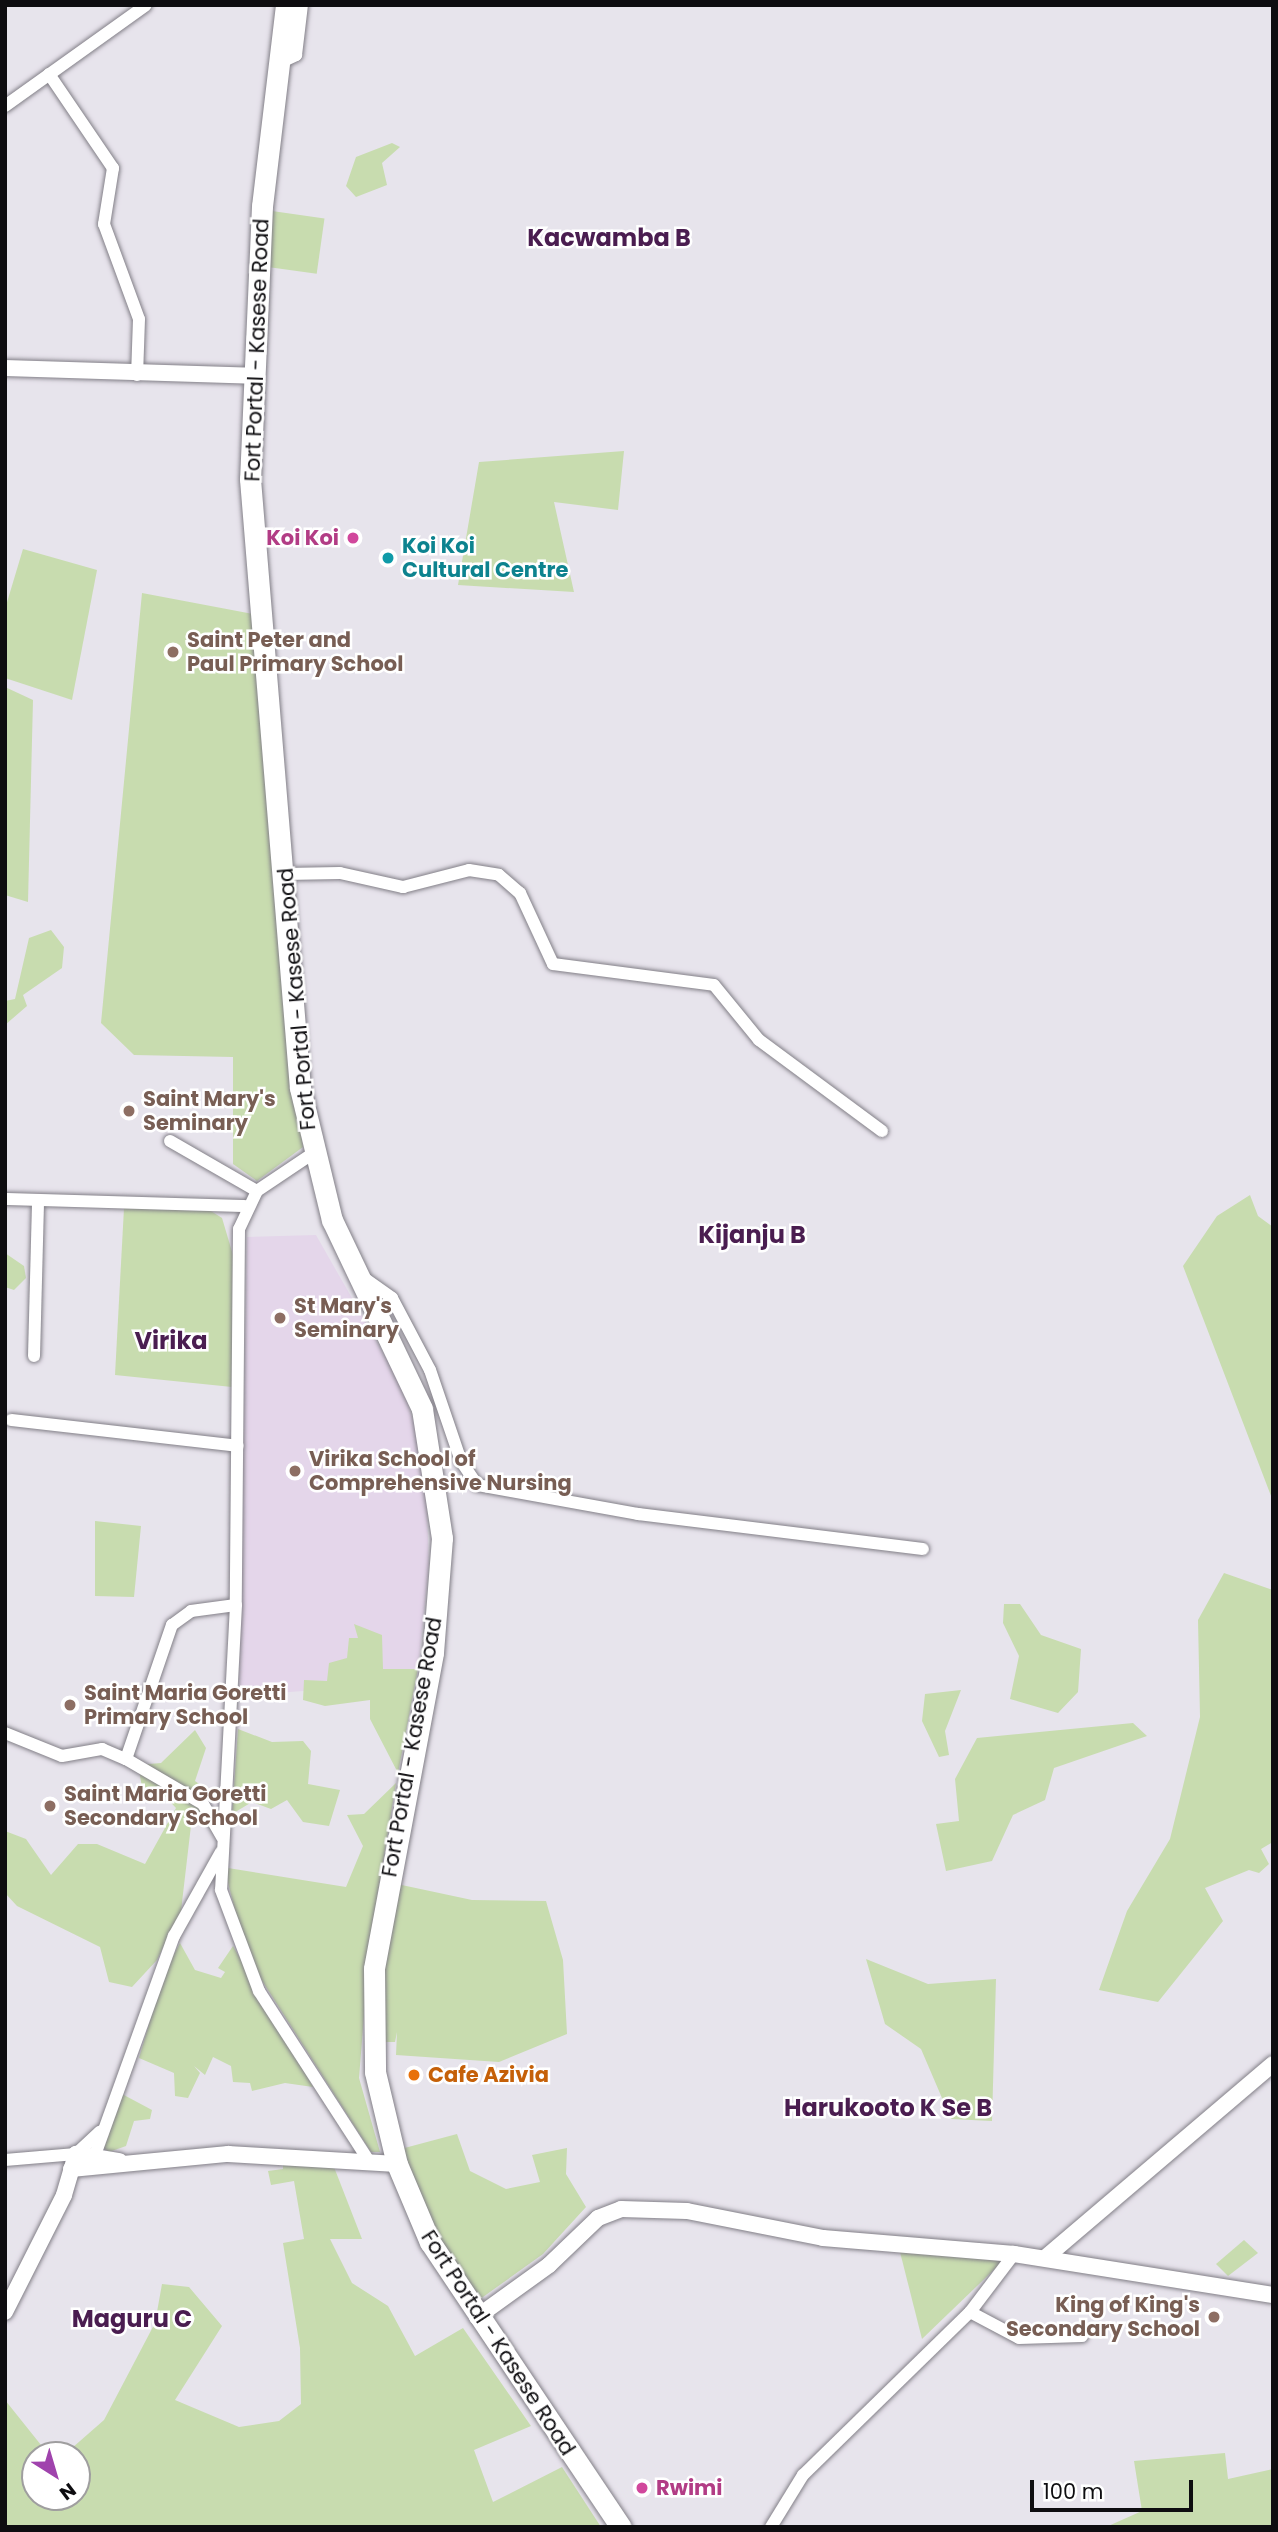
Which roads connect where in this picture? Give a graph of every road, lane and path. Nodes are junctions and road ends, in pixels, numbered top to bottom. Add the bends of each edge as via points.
1 (146, 5) edge
2 (286, 5) edge
3 (302, 5) edge
4 (279, 63) junction
5 (49, 74) junction
6 (5, 106) edge
7 (5, 368) edge
8 (137, 375) junction
9 (253, 376) junction
10 (285, 874) junction
11 (882, 1131) dead end
12 (170, 1141) dead end
13 (312, 1154) junction
14 (257, 1191) junction
15 (5, 1199) edge
16 (38, 1200) junction
17 (245, 1206) junction
18 (355, 1273) junction
19 (34, 1356) dead end
20 (11, 1420) dead end
21 (238, 1446) junction
22 (923, 1549) dead end
23 (236, 1605) junction
24 (5, 1733) edge
25 (126, 1759) junction
26 (223, 1796) junction
27 (203, 1804) junction
28 (222, 1837) junction
29 (222, 1852) junction
30 (1273, 2064) edge
31 (100, 2132) junction
32 (5, 2160) edge
33 (74, 2161) junction
34 (369, 2161) junction
35 (92, 2162) junction
36 (397, 2164) junction
37 (64, 2195) junction
38 (1014, 2254) junction
39 (1045, 2258) junction
40 (1273, 2295) edge
41 (5, 2312) edge
42 (970, 2312) junction
43 (477, 2317) junction
44 (1082, 2336) dead end
45 (621, 2527) edge
46 (771, 2527) edge

1 - 5 street
2 - 4 highway, Fort Portal - Kasese Road
3 - 4 street via 296,55
4 - 9 highway, Fort Portal - Kasese Road
5 - 6 street
5 - 8 street via 113,168 104,224 139,319
7 - 8 street
8 - 9 street
9 - 10 highway, Fort Portal - Kasese Road via 250,478
10 - 11 street via 340,873 403,887 469,870 499,875 520,893 553,964 714,985 759,1040
10 - 13 highway, Fort Portal - Kasese Road via 300,1088
12 - 14 street
13 - 14 street
13 - 18 highway, Fort Portal - Kasese Road
14 - 17 street
15 - 16 street
16 - 17 street
16 - 19 street
17 - 21 street via 239,1229
18 - 22 street via 392,1298 430,1370 461,1461 477,1485 638,1514
18 - 36 highway, Fort Portal - Kasese Road via 422,1409 442,1538 433,1653 374,1969 375,2072
20 - 21 street
21 - 23 street
23 - 25 street via 191,1611 172,1625
23 - 26 street
24 - 25 street via 62,1756 102,1749
25 - 27 street
26 - 27 street
26 - 28 street
27 - 28 street
28 - 29 street
29 - 31 street via 174,1936 131,2066
29 - 34 street via 221,1890 232,1933 258,1991
30 - 39 street
31 - 33 street
31 - 35 street
32 - 33 street
33 - 35 street
33 - 37 street
34 - 35 street via 251,2154
34 - 36 street
35 - 37 street
36 - 43 highway, Fort Portal - Kasese Road via 430,2242
37 - 41 street
38 - 39 street
38 - 42 street
38 - 43 street via 823,2238 687,2211 621,2209 598,2218 549,2265
39 - 40 street
42 - 44 street via 1019,2338
42 - 46 street via 838,2436 803,2475
43 - 45 highway, Fort Portal - Kasese Road

